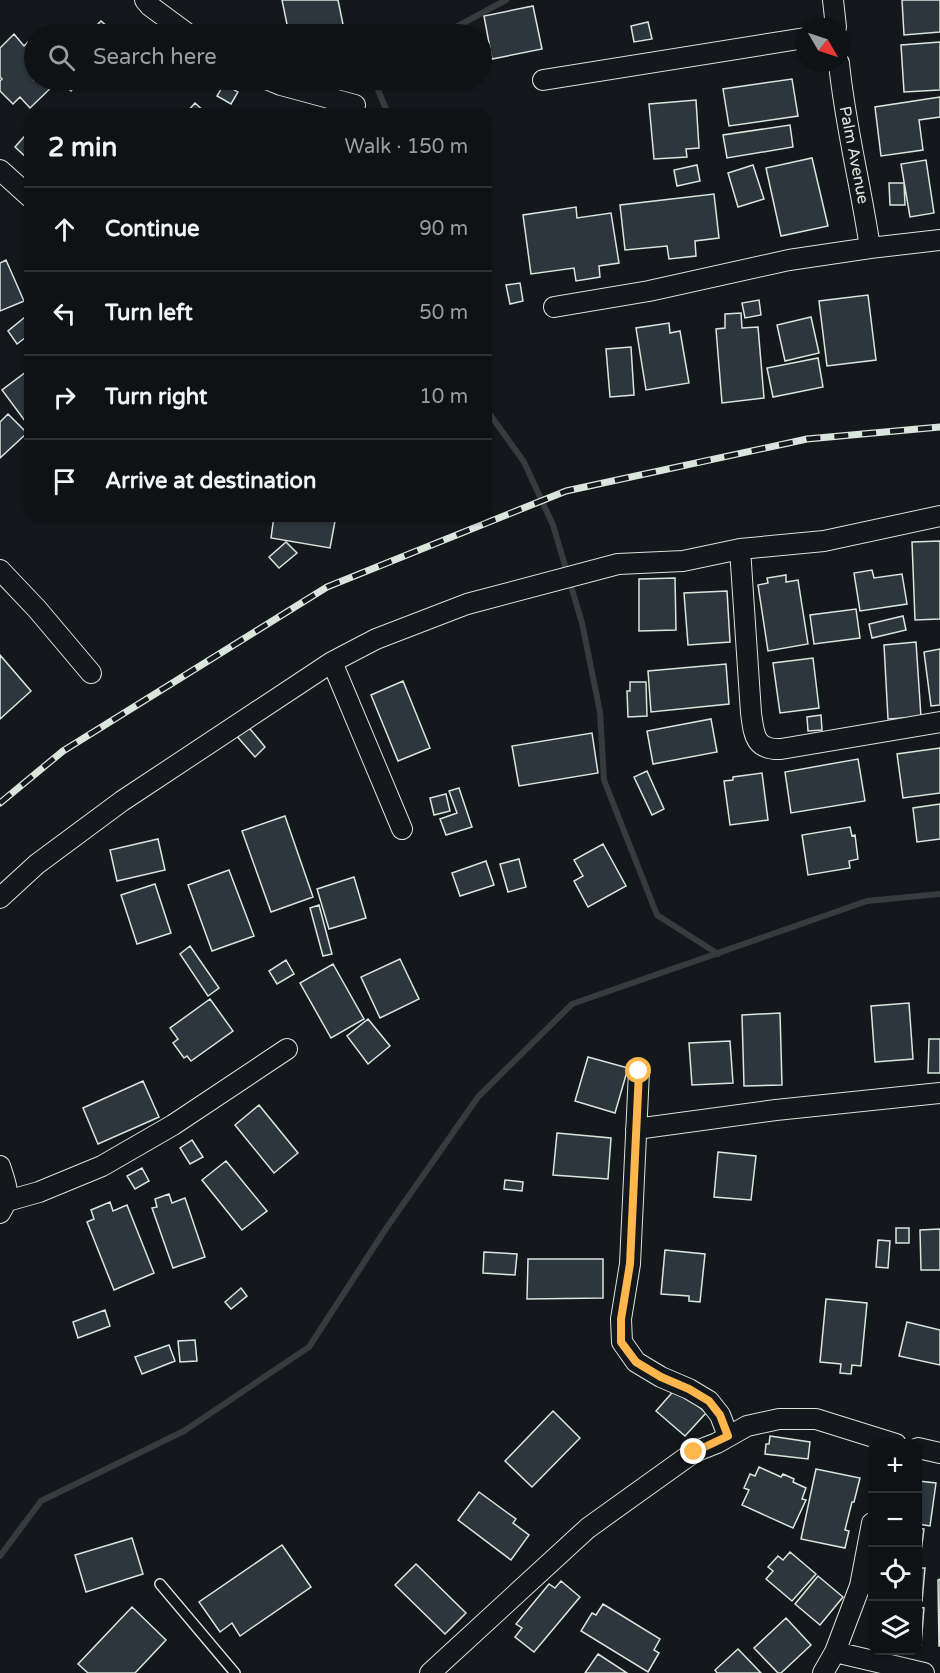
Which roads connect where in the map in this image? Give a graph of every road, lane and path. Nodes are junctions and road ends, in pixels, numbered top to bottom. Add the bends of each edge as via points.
1 (145, 0) edge
2 (833, 0) edge
3 (835, 18) edge
4 (174, 24) edge
5 (796, 39) edge
6 (840, 72) edge
7 (543, 80) dead end
8 (300, 90) edge
9 (355, 105) dead end
10 (0, 170) edge
11 (24, 192) edge
12 (940, 240) edge
13 (870, 248) junction
14 (554, 307) dead end
15 (940, 516) edge
16 (740, 549) junction
17 (0, 570) edge
18 (332, 662) junction
19 (91, 673) dead end
20 (940, 722) edge
21 (402, 829) dead end
22 (0, 898) edge
23 (287, 1049) dead end
24 (639, 1071) dead end
25 (940, 1093) edge
26 (636, 1129) junction
27 (0, 1166) edge
28 (3, 1207) edge
29 (728, 1436) junction
30 (878, 1439) edge
31 (922, 1449) edge
32 (940, 1453) edge
33 (868, 1547) edge
34 (160, 1584) dead end
35 (835, 1652) junction
36 (236, 1673) edge
37 (430, 1673) edge
38 (823, 1673) edge
39 (924, 1673) edge

1 - 4 street
2 - 3 street
5 - 7 street
6 - 13 street, Palm Avenue
8 - 9 street
10 - 11 street
12 - 13 street
13 - 14 street via 789,260 650,291
15 - 16 street via 824,541
16 - 18 street via 683,561 618,564 467,604 376,639
16 - 20 street via 751,713 754,734 762,746 781,749
17 - 19 street
18 - 21 street
18 - 22 street via 122,801 37,864
23 - 28 street via 173,1125 102,1166
24 - 26 street
25 - 26 street
26 - 29 street via 630,1264 621,1342 636,1362 709,1401
27 - 28 street via 7,1188
29 - 30 street via 747,1426 779,1419 816,1419
29 - 37 street via 694,1452 588,1528
31 - 32 street
33 - 35 street via 860,1586
34 - 36 lane
35 - 38 street
35 - 39 street

